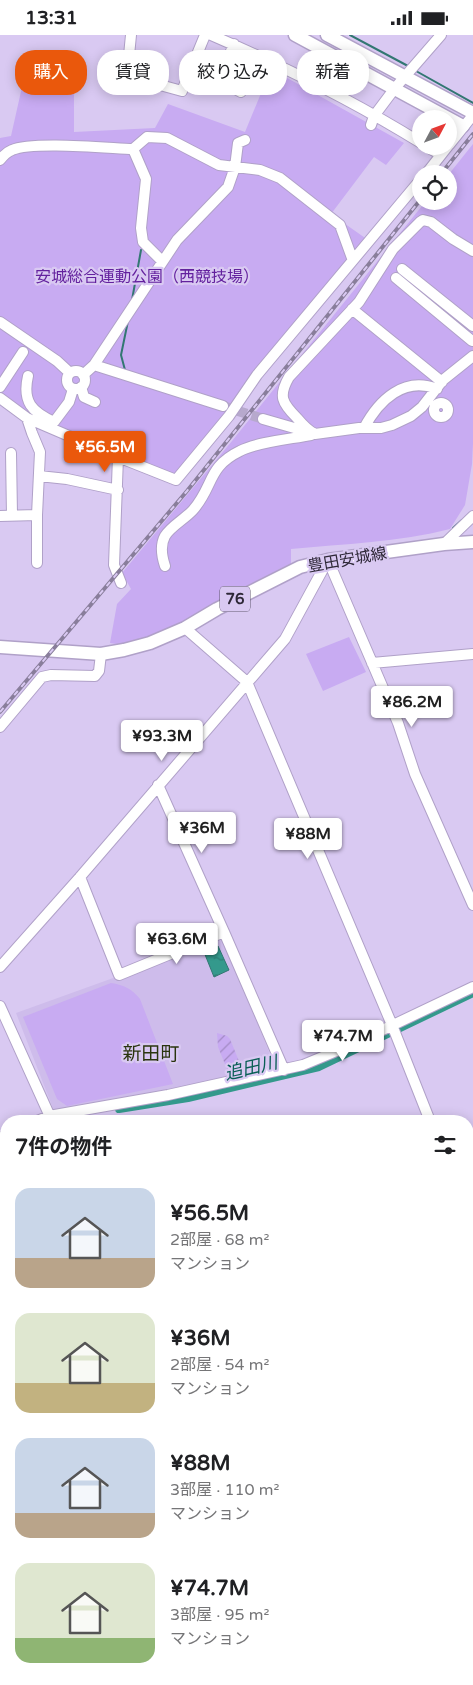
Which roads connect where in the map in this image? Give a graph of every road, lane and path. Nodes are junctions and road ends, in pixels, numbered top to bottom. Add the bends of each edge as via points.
1 (131, 35) edge
2 (206, 35) edge
3 (211, 35) edge
4 (295, 35) edge
5 (327, 35) edge
6 (441, 35) edge
7 (234, 45) junction
8 (232, 50) edge
9 (244, 50) edge
10 (287, 74) edge
11 (405, 78) junction
12 (395, 88) junction
13 (473, 114) edge
14 (373, 120) junction
15 (463, 126) junction
16 (458, 132) edge
17 (245, 139) dead end
18 (412, 139) edge
19 (133, 149) junction
20 (441, 155) edge
21 (0, 161) edge
22 (433, 165) edge
23 (235, 167) junction
24 (412, 190) edge
25 (473, 251) edge
26 (352, 259) dead end
27 (162, 261) junction
28 (402, 269) dead end
29 (396, 278) dead end
30 (352, 309) junction
31 (0, 321) edge
32 (473, 326) edge
33 (472, 341) edge
34 (23, 351) dead end
35 (473, 356) edge
36 (94, 365) junction
37 (70, 373) junction
38 (83, 375) junction
39 (28, 376) dead end
40 (439, 386) junction
41 (0, 387) edge
42 (77, 388) junction
43 (0, 398) edge
44 (95, 402) dead end
45 (224, 406) tunnel mouth
46 (27, 418) junction
47 (263, 419) tunnel mouth
48 (364, 428) junction
49 (314, 434) junction
50 (11, 453) dead end
51 (118, 457) junction
52 (38, 476) junction
53 (118, 490) junction
54 (12, 515) junction
55 (37, 515) junction
56 (0, 516) edge
57 (473, 516) edge
58 (473, 542) edge
59 (444, 544) junction
60 (328, 560) junction
61 (37, 563) dead end
62 (165, 566) dead end
63 (121, 583) dead end
64 (185, 627) junction
65 (0, 647) edge
66 (101, 654) junction
67 (473, 654) edge
68 (372, 663) junction
69 (247, 682) junction
70 (0, 727) edge
71 (158, 785) junction
72 (80, 877) junction
73 (473, 905) edge
74 (224, 932) junction
75 (0, 967) edge
76 (473, 987) edge
77 (0, 1006) edge
78 (393, 1029) junction
79 (284, 1070) junction
80 (49, 1115) edge
81 (69, 1115) edge
82 (428, 1115) edge

1 - 2 street via 127,76 182,91
3 - 7 street
4 - 12 main road
5 - 11 main road
6 - 11 street
7 - 8 street
7 - 9 street
10 - 14 street
11 - 12 street
11 - 13 main road
12 - 14 street
12 - 15 main road
13 - 15 street
14 - 18 street
15 - 16 street
17 - 23 street via 238,143
19 - 21 street via 35,147 11,150
19 - 23 street via 147,137 167,138 219,165
19 - 27 street via 146,179 141,228 143,243
20 - 22 street
23 - 26 street via 260,170 280,178 333,219 340,225
23 - 27 street via 228,187 177,240
24 - 51 street via 258,375 176,480
25 - 30 street via 431,222 423,220 393,249 373,283
27 - 36 street
28 - 32 street
29 - 33 street
30 - 40 street
30 - 49 street via 284,385 284,403
31 - 37 street
34 - 41 street
35 - 40 street
36 - 38 street
36 - 45 street
37 - 38 street via 78,371
37 - 42 street via 67,382
38 - 42 street via 84,383
39 - 42 street via 26,395 30,405 54,422
40 - 48 street via 422,407 401,422 381,428
40 - 48 street via 414,386 396,391 378,407
42 - 44 street via 84,397
43 - 46 street
46 - 51 street
46 - 52 street via 40,452
47 - 49 street
48 - 49 street
49 - 62 street via 243,449 221,463 200,502 164,537
50 - 54 street
51 - 53 street
52 - 53 street
52 - 55 street
53 - 63 street via 114,565
54 - 55 street
54 - 56 street
55 - 61 street
57 - 59 street
58 - 59 main road, 豊田安城線 / 76
59 - 60 main road, 豊田安城線 / 76
60 - 64 main road, 豊田安城線 / 76 via 300,567
60 - 68 street
60 - 69 street via 285,639
64 - 66 main road, 豊田安城線 / 76 via 150,643
64 - 69 street
65 - 66 main road, 豊田安城線 / 76
66 - 70 street via 99,671 95,676 42,677
67 - 68 street
68 - 73 street via 398,723 415,774
69 - 71 street
69 - 78 street
71 - 72 street
71 - 74 street
72 - 74 street via 119,975
72 - 75 street
74 - 79 street
76 - 78 street
77 - 80 street
78 - 79 street
78 - 82 street
79 - 81 street via 169,1099

